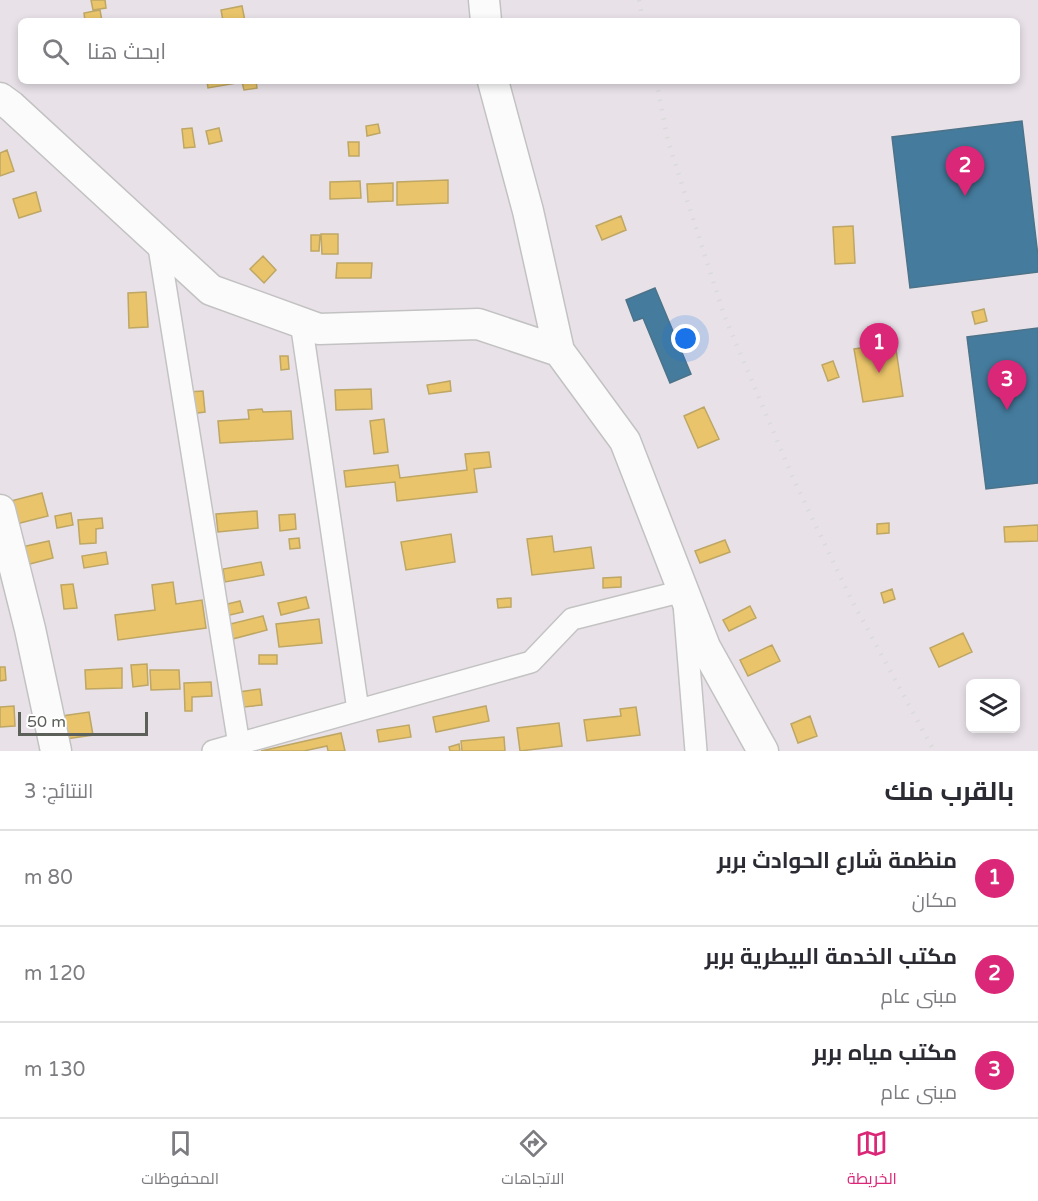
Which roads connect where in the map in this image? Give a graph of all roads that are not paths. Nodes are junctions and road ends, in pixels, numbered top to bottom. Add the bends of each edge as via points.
1 (484, 0) edge
2 (486, 18) edge
3 (494, 84) edge
4 (0, 98) edge
5 (158, 241) junction
6 (301, 322) junction
7 (559, 351) junction
8 (0, 510) edge
9 (683, 591) junction
10 (358, 710) junction
11 (240, 747) edge
12 (56, 751) edge
13 (213, 751) edge
14 (696, 751) edge
15 (763, 751) edge

1 - 2 street
3 - 7 street via 528,211
4 - 5 street
5 - 6 street via 211,290
5 - 11 street
6 - 7 street via 319,329 478,324
6 - 10 street
7 - 9 street via 625,441
8 - 12 street
9 - 10 street via 572,619 531,662
9 - 14 street
9 - 15 street via 705,647
10 - 11 street
11 - 13 street

